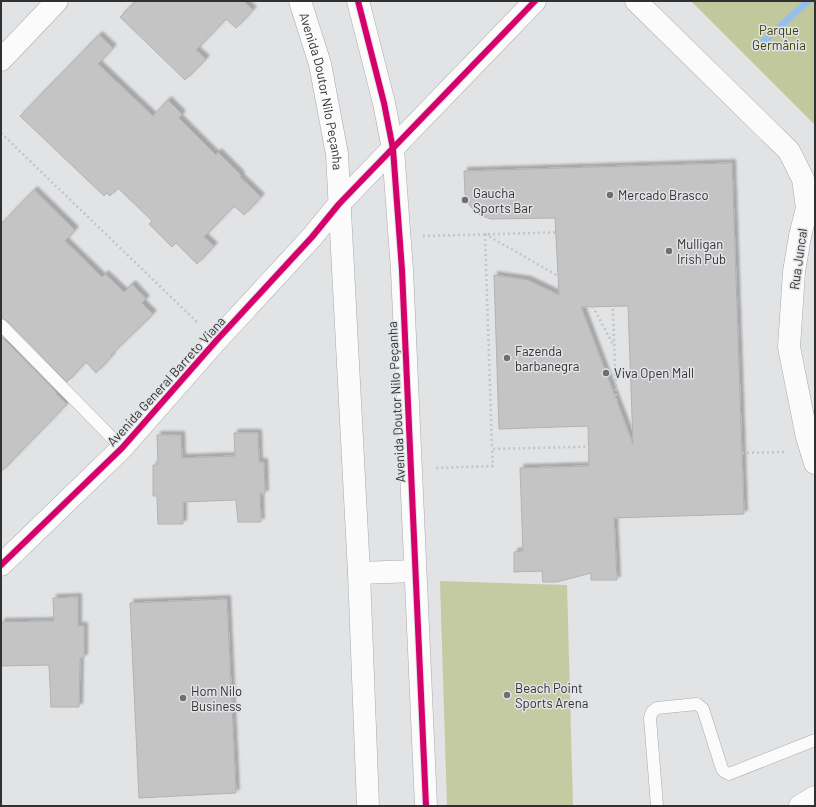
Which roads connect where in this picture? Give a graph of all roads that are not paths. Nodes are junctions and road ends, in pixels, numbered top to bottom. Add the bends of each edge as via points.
1 (57, 1) edge
2 (300, 1) edge
3 (358, 1) edge
4 (535, 1) edge
5 (636, 1) edge
6 (1, 60) edge
7 (393, 149) junction
8 (339, 204) junction
9 (1, 325) edge
10 (122, 448) junction
11 (813, 457) edge
12 (1, 565) edge
13 (415, 571) junction
14 (359, 573) junction
15 (815, 740) edge
16 (815, 797) edge
17 (368, 806) edge
18 (426, 806) edge
19 (657, 806) edge
20 (800, 806) edge

1 - 6 main road
2 - 8 main road, Avenida Doutor Nilo Peçanha via 320,64 337,154
3 - 7 main road, Avenida Doutor Nilo Peçanha
4 - 7 main road, Avenida General Barreto Viana
5 - 11 main road, Rua Juncal via 789,150 803,179 807,208 794,272 789,347
7 - 8 main road, Avenida General Barreto Viana
7 - 13 main road, Avenida Doutor Nilo Peçanha via 400,237
8 - 10 main road, Avenida General Barreto Viana
8 - 14 main road, Avenida Doutor Nilo Peçanha
9 - 10 lane
10 - 12 main road, Avenida General Barreto Viana
13 - 14 main road
13 - 18 main road, Avenida Doutor Nilo Peçanha
14 - 17 main road, Avenida Doutor Nilo Peçanha
15 - 19 lane via 729,774 722,769 700,706 697,704 657,708 650,718
16 - 20 main road

